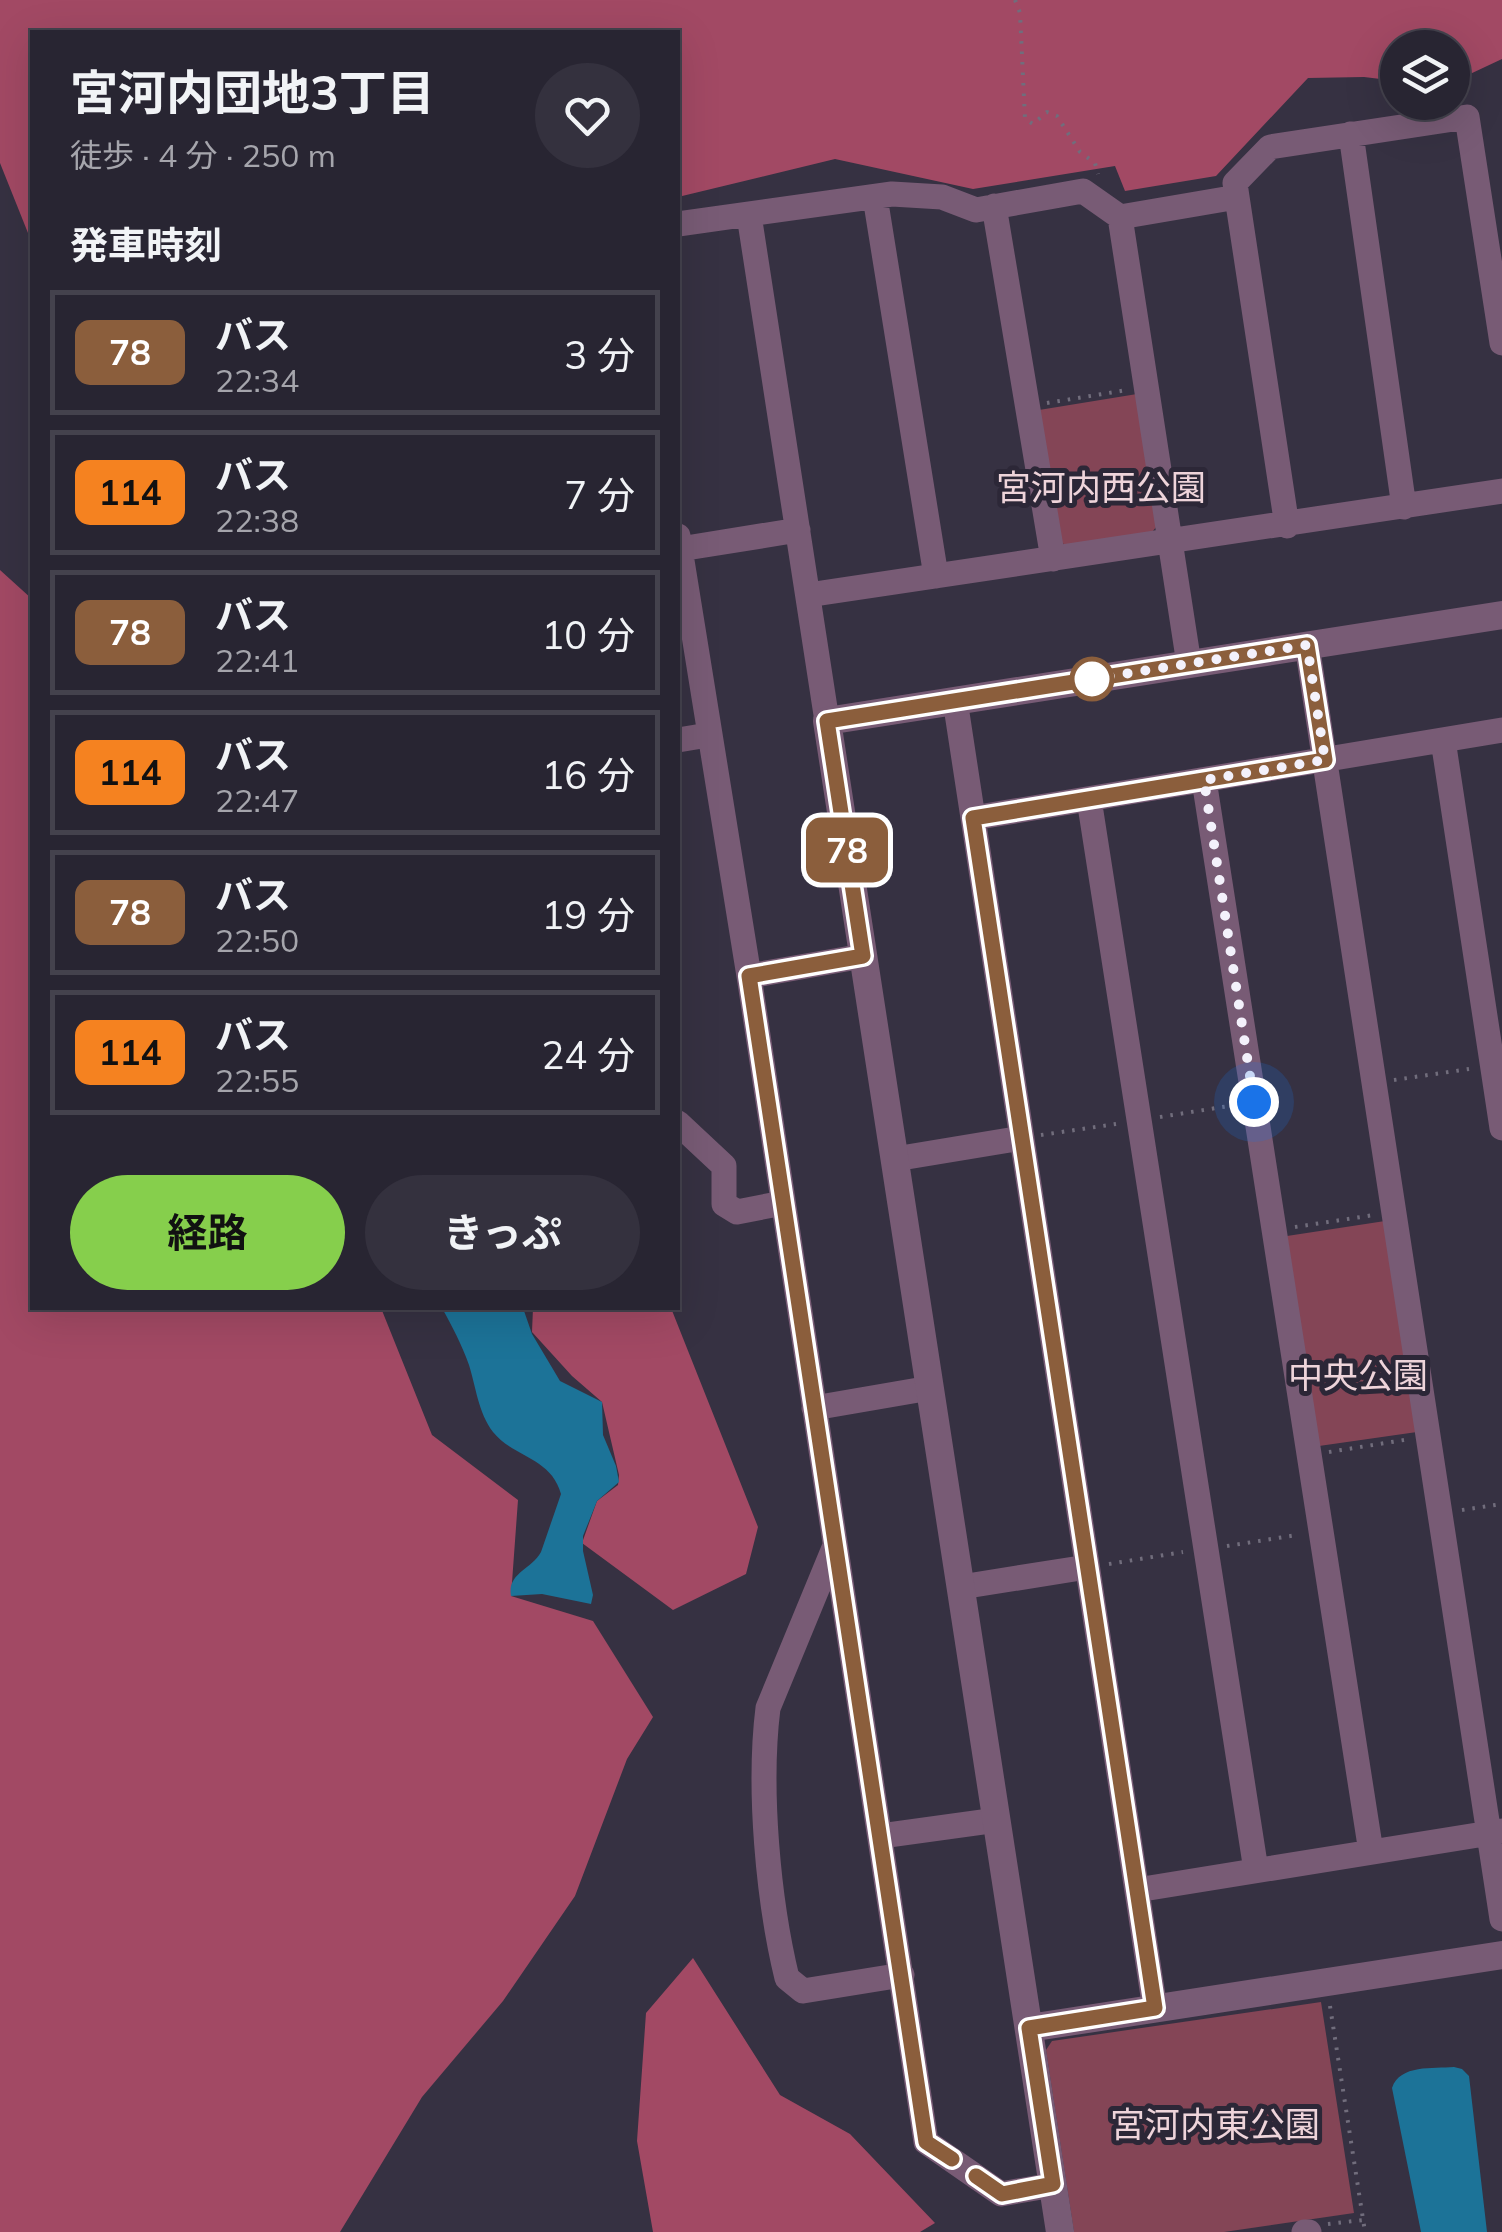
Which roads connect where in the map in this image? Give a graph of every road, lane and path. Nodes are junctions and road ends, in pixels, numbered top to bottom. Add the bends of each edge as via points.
1 (1015, 0) edge
2 (1351, 134) junction
3 (875, 196) junction
4 (1237, 197) junction
5 (994, 206) junction
6 (1110, 210) junction
7 (749, 215) junction
8 (680, 224) edge
9 (1497, 283) edge
10 (1502, 343) edge
11 (1146, 388) junction
12 (1028, 406) junction
13 (1502, 491) edge
14 (1404, 506) junction
15 (1287, 526) junction
16 (798, 530) junction
17 (1170, 541) junction
18 (680, 543) edge
19 (680, 556) edge
20 (1053, 558) junction
21 (936, 576) junction
22 (808, 595) junction
23 (1502, 615) edge
24 (1307, 645) junction
25 (1189, 664) junction
26 (955, 700) junction
27 (827, 721) junction
28 (1502, 730) edge
29 (708, 735) junction
30 (680, 740) edge
31 (1443, 740) junction
32 (1325, 760) junction
33 (1204, 780) junction
34 (1089, 798) junction
35 (973, 818) junction
36 (863, 956) junction
37 (749, 976) junction
38 (1478, 1068) dead end
39 (1374, 1083) junction
40 (680, 1126) edge
41 (1502, 1128) edge
42 (1022, 1138) junction
43 (894, 1158) junction
44 (783, 1204) junction
45 (1394, 1212) junction
46 (1274, 1230) junction
47 (930, 1388) junction
48 (814, 1408) junction
49 (1428, 1437) junction
50 (1310, 1455) junction
51 (1502, 1504) edge
52 (1440, 1513) junction
53 (834, 1548) junction
54 (1087, 1567) junction
55 (961, 1586) junction
56 (997, 1820) junction
57 (1495, 1832) edge
58 (881, 1836) junction
59 (1372, 1852) junction
60 (1256, 1870) junction
61 (1136, 1890) junction
62 (1502, 1919) edge
63 (1502, 1955) edge
64 (902, 1976) junction
65 (1326, 1982) junction
66 (1155, 2008) junction
67 (1029, 2028) junction
68 (1053, 2184) junction
69 (1363, 2220) junction
70 (1060, 2232) edge
71 (1307, 2232) edge
72 (1364, 2232) edge

1 - 6 path via 1025,119 1032,124 1048,112 1057,116 1097,166
2 - 4 street via 1270,147 1235,184
2 - 9 street via 1467,116
2 - 14 street
3 - 5 street via 942,197 976,210
3 - 7 street
3 - 21 street
4 - 6 street
4 - 15 street
5 - 6 street via 1083,192
5 - 12 street
6 - 11 street
7 - 8 street
7 - 16 street
9 - 10 street
11 - 12 path
11 - 17 street
12 - 20 street
13 - 14 street
14 - 15 street
15 - 17 street
16 - 18 street
16 - 22 street
17 - 20 street
17 - 25 street
19 - 29 street
20 - 21 street
21 - 22 street
22 - 27 street
23 - 24 street
24 - 25 street
24 - 32 street
25 - 26 street
26 - 27 street
26 - 35 street
27 - 36 street
28 - 31 street
29 - 30 street
29 - 37 street
31 - 32 street
31 - 41 street
32 - 33 street
32 - 39 street
33 - 34 street
33 - 46 street
34 - 35 street
34 - 60 street
35 - 42 street
36 - 37 street
36 - 43 street
37 - 44 street
38 - 39 path
39 - 45 street
40 - 44 street via 724,1166 724,1204 737,1212
42 - 43 street
42 - 54 street
43 - 47 street
44 - 48 street
45 - 46 path
45 - 49 street
46 - 50 street
47 - 48 street
47 - 55 street
48 - 53 street
49 - 50 path
49 - 52 street
50 - 59 street
51 - 52 path
52 - 57 street
53 - 58 street
53 - 64 street via 768,1708 772,1895 788,1978 803,1991
54 - 55 street
54 - 61 street
55 - 56 street
56 - 58 street
56 - 67 street
57 - 59 street
57 - 62 street
58 - 64 street
59 - 60 street
60 - 61 street
61 - 66 street
63 - 65 street
64 - 68 street via 926,2142 1002,2194
65 - 66 street
65 - 69 path
66 - 67 street
67 - 68 street
68 - 70 street
69 - 71 path
69 - 72 path

